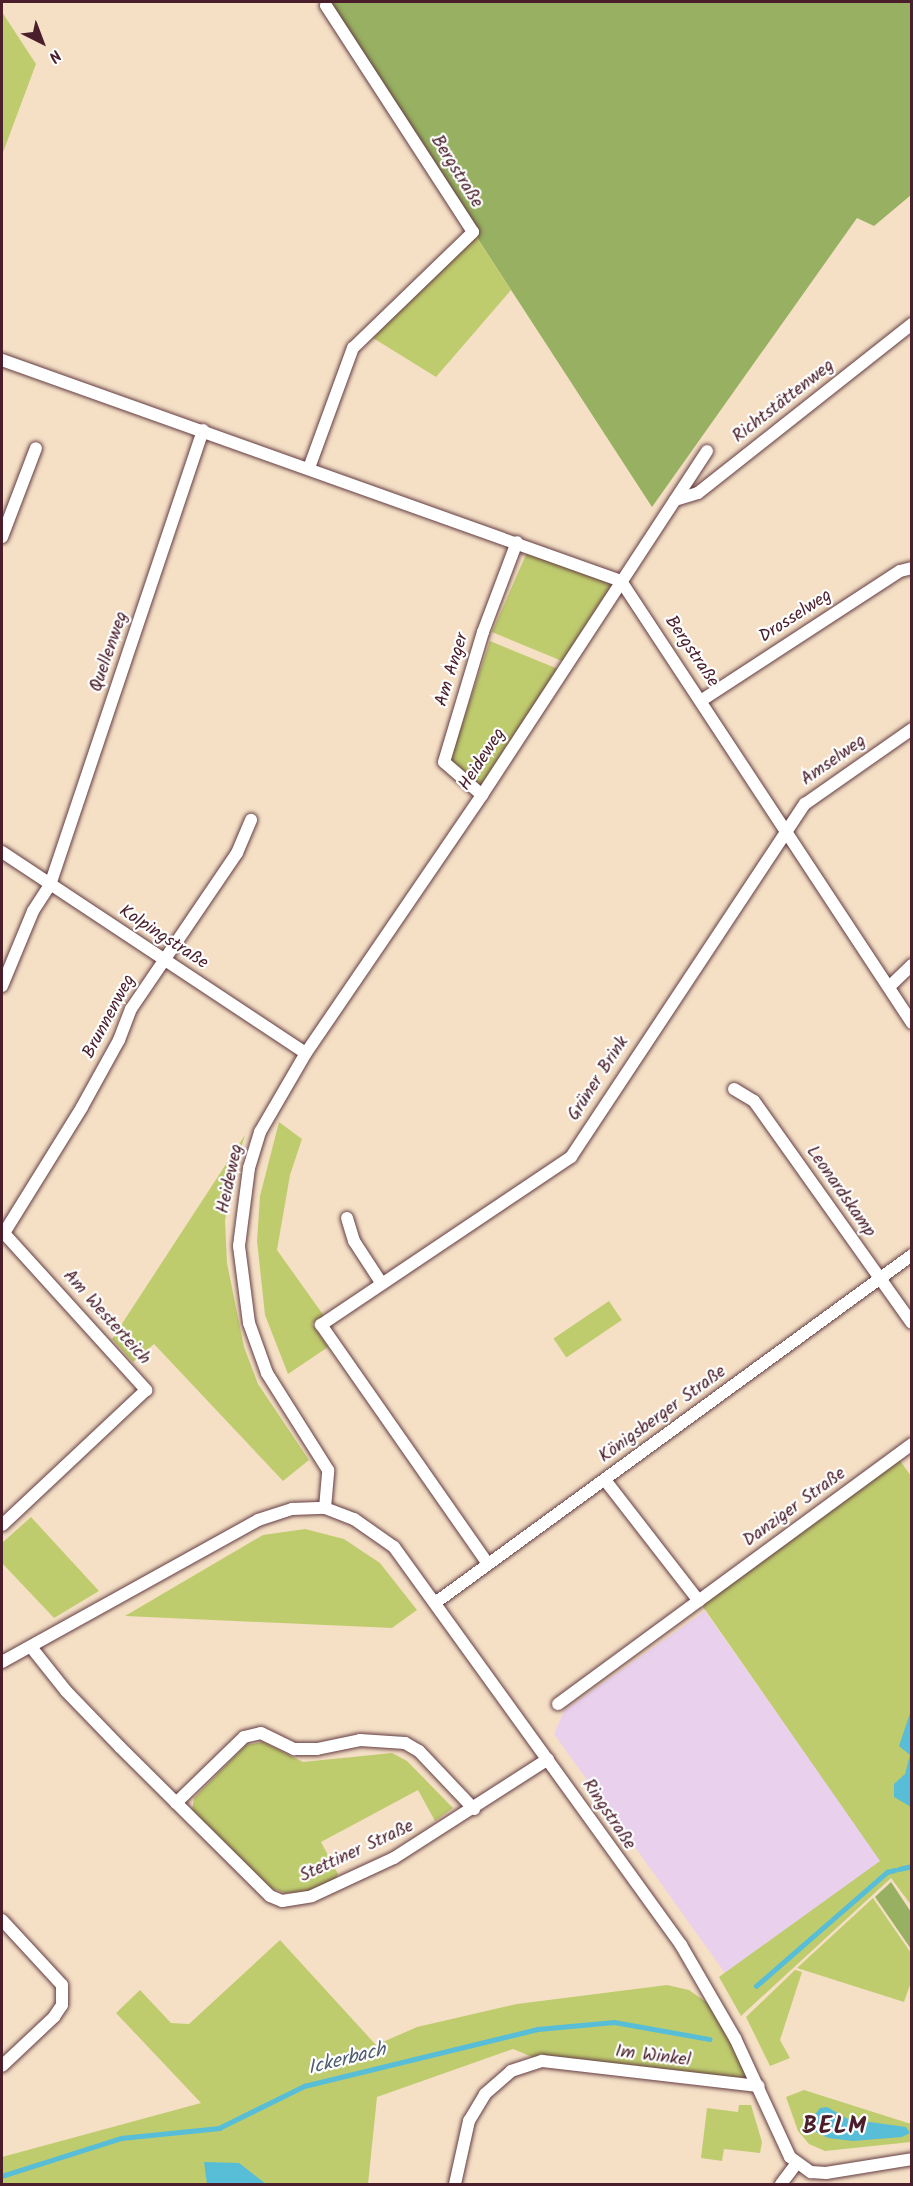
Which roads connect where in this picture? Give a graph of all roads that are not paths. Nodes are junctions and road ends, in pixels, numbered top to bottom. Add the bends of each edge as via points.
1 (327, 6) dead end
2 (912, 324) edge
3 (2, 360) edge
4 (203, 430) junction
5 (36, 448) dead end
6 (707, 451) dead end
7 (309, 468) junction
8 (675, 500) junction
9 (6, 510) edge
10 (2, 537) edge
11 (517, 542) junction
12 (912, 568) edge
13 (621, 581) junction
14 (702, 699) junction
15 (912, 729) edge
16 (482, 795) junction
17 (251, 820) dead end
18 (785, 831) junction
19 (2, 852) edge
20 (50, 885) junction
21 (163, 960) junction
22 (912, 965) edge
23 (2, 986) edge
24 (889, 987) junction
25 (912, 1023) edge
26 (306, 1053) junction
27 (734, 1089) dead end
28 (347, 1218) dead end
29 (3, 1232) edge
30 (912, 1255) edge
31 (879, 1279) junction
32 (382, 1284) junction
33 (912, 1323) edge
34 (912, 1444) edge
35 (605, 1480) junction
36 (325, 1508) junction
37 (2, 1525) edge
38 (488, 1564) junction
39 (699, 1600) junction
40 (435, 1603) junction
41 (31, 1647) junction
42 (2, 1662) edge
43 (558, 1704) dead end
44 (548, 1760) junction
45 (176, 1803) junction
46 (474, 1809) junction
47 (2, 1920) edge
48 (2, 2067) edge
49 (759, 2086) junction
50 (912, 2159) edge
51 (796, 2164) junction
52 (455, 2184) edge
53 (781, 2184) edge

1 - 7 street, Bergstraße via 473,232 353,348
2 - 8 street, Richtstättenweg via 698,494
3 - 4 street
4 - 7 street
4 - 20 street, Quellenweg
5 - 9 street
6 - 8 street
7 - 11 street
8 - 13 street
9 - 10 street
11 - 13 street
11 - 16 street, Am Anger via 483,632 444,762
12 - 14 street, Drosselweg via 900,571
13 - 14 street, Bergstraße
13 - 16 street, Heideweg
14 - 18 street, Bergstraße
15 - 18 street, Amselweg via 805,804
16 - 26 street, Heideweg
17 - 21 street, Brunnenweg via 237,853
18 - 24 street, Bergstraße
18 - 32 street, Grüner Brink via 571,1157
19 - 20 street, Kolpingstraße
20 - 21 street, Kolpingstraße
20 - 23 street, Quellenweg via 33,911
21 - 26 street, Kolpingstraße
21 - 29 street, Brunnenweg via 131,1009 119,1040 82,1107
22 - 24 street
24 - 25 street, Bergstraße
26 - 36 street, Heideweg via 260,1132 247,1178 239,1246 249,1323 267,1373 328,1470
27 - 31 street, Leonardskamp via 754,1101
28 - 32 street via 354,1241
29 - 37 street, Am Westerteich via 146,1390
30 - 31 street, Königsberger Straße
31 - 33 street, Leonardskamp
31 - 35 street, Königsberger Straße
32 - 38 street, Grüner Brink via 321,1325
34 - 39 street, Danziger Straße
35 - 38 street, Königsberger Straße
35 - 39 street
36 - 40 street, Ringstraße via 378,1533 394,1547
36 - 41 street via 292,1509 258,1520
38 - 40 street, Königsberger Straße
39 - 43 street, Danziger Straße
40 - 44 street, Ringstraße
41 - 42 street
41 - 45 street, Stettiner Straße via 66,1691
44 - 46 street, Stettiner Straße
44 - 49 street, Ringstraße via 697,1969
45 - 46 street via 244,1737 261,1733 294,1749 317,1749 360,1740 405,1743 419,1752
45 - 46 street, Stettiner Straße via 270,1896 282,1900 312,1896 394,1858
47 - 48 street via 62,1985 62,2004 54,2017
49 - 51 street, Ringstraße via 782,2146
49 - 52 street, Im Winkel via 542,2061 511,2071 485,2094 469,2121
50 - 51 street via 826,2173 811,2172
51 - 53 street

